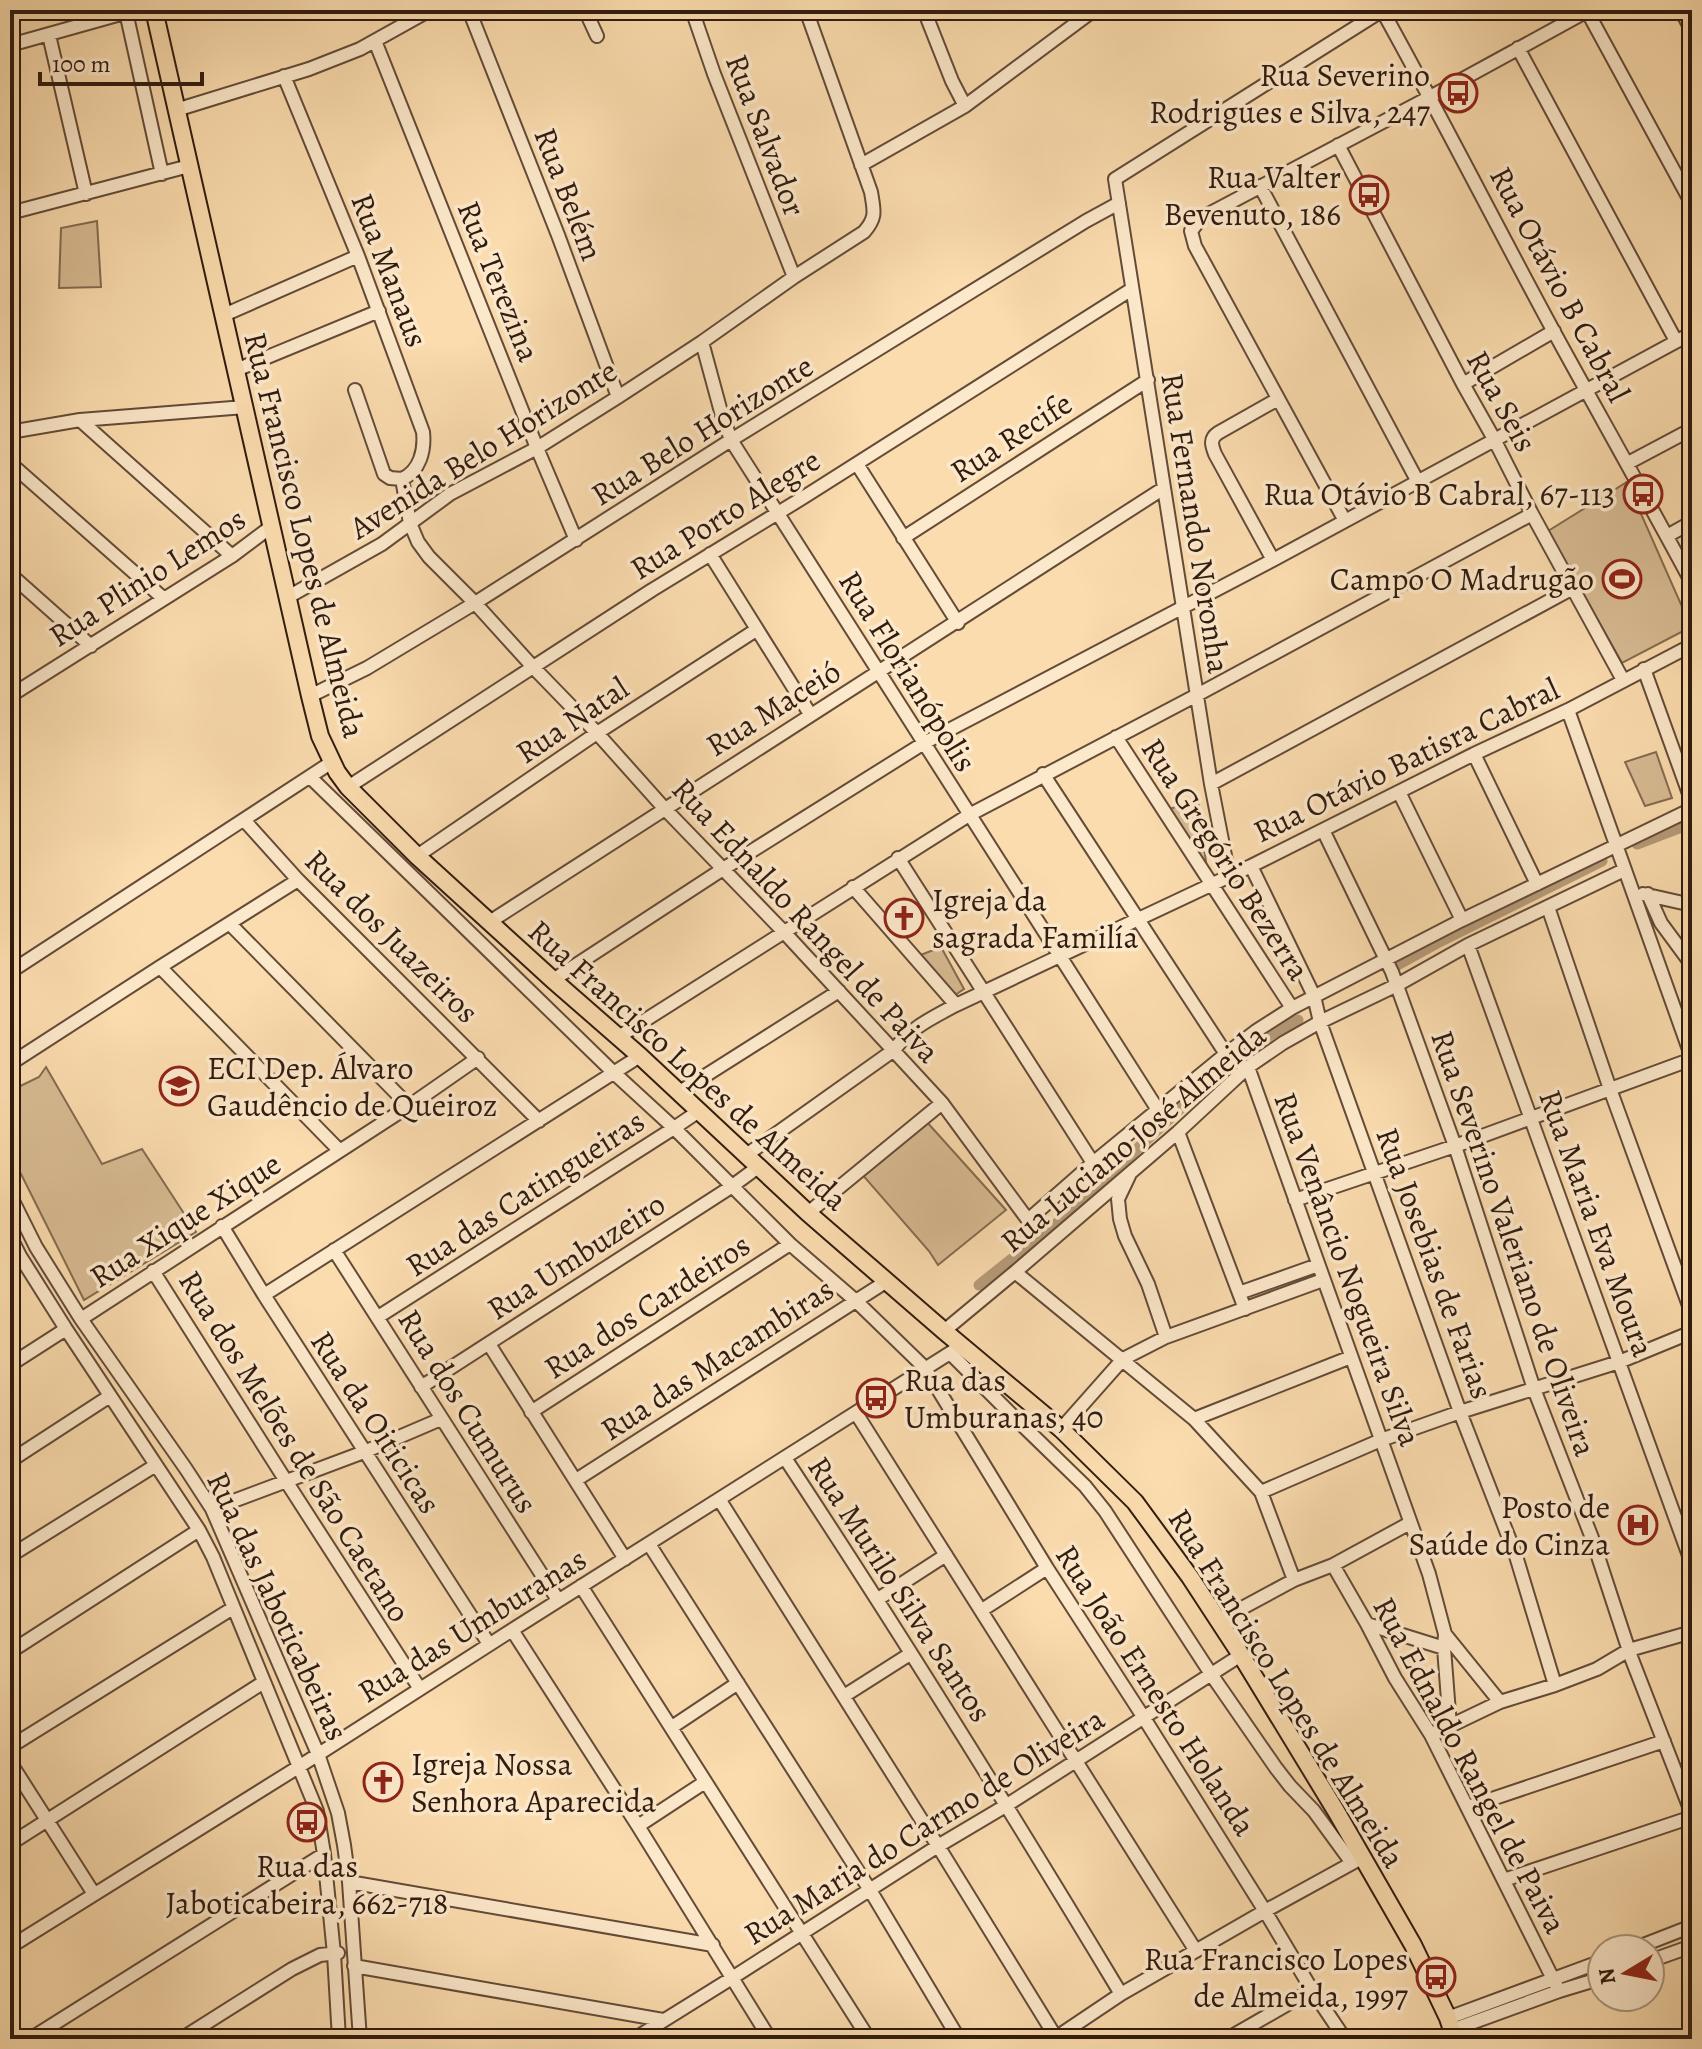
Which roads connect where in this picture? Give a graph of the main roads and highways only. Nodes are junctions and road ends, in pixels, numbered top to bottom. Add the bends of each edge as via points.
1 (154, 10) edge
2 (1451, 2032) edge

1 - 2 main road, Rua Francisco Lopes de Almeida via 310,696 320,736 348,787 752,1162 944,1331 956,1349 1061,1429 1135,1502 1241,1655 1413,1945

